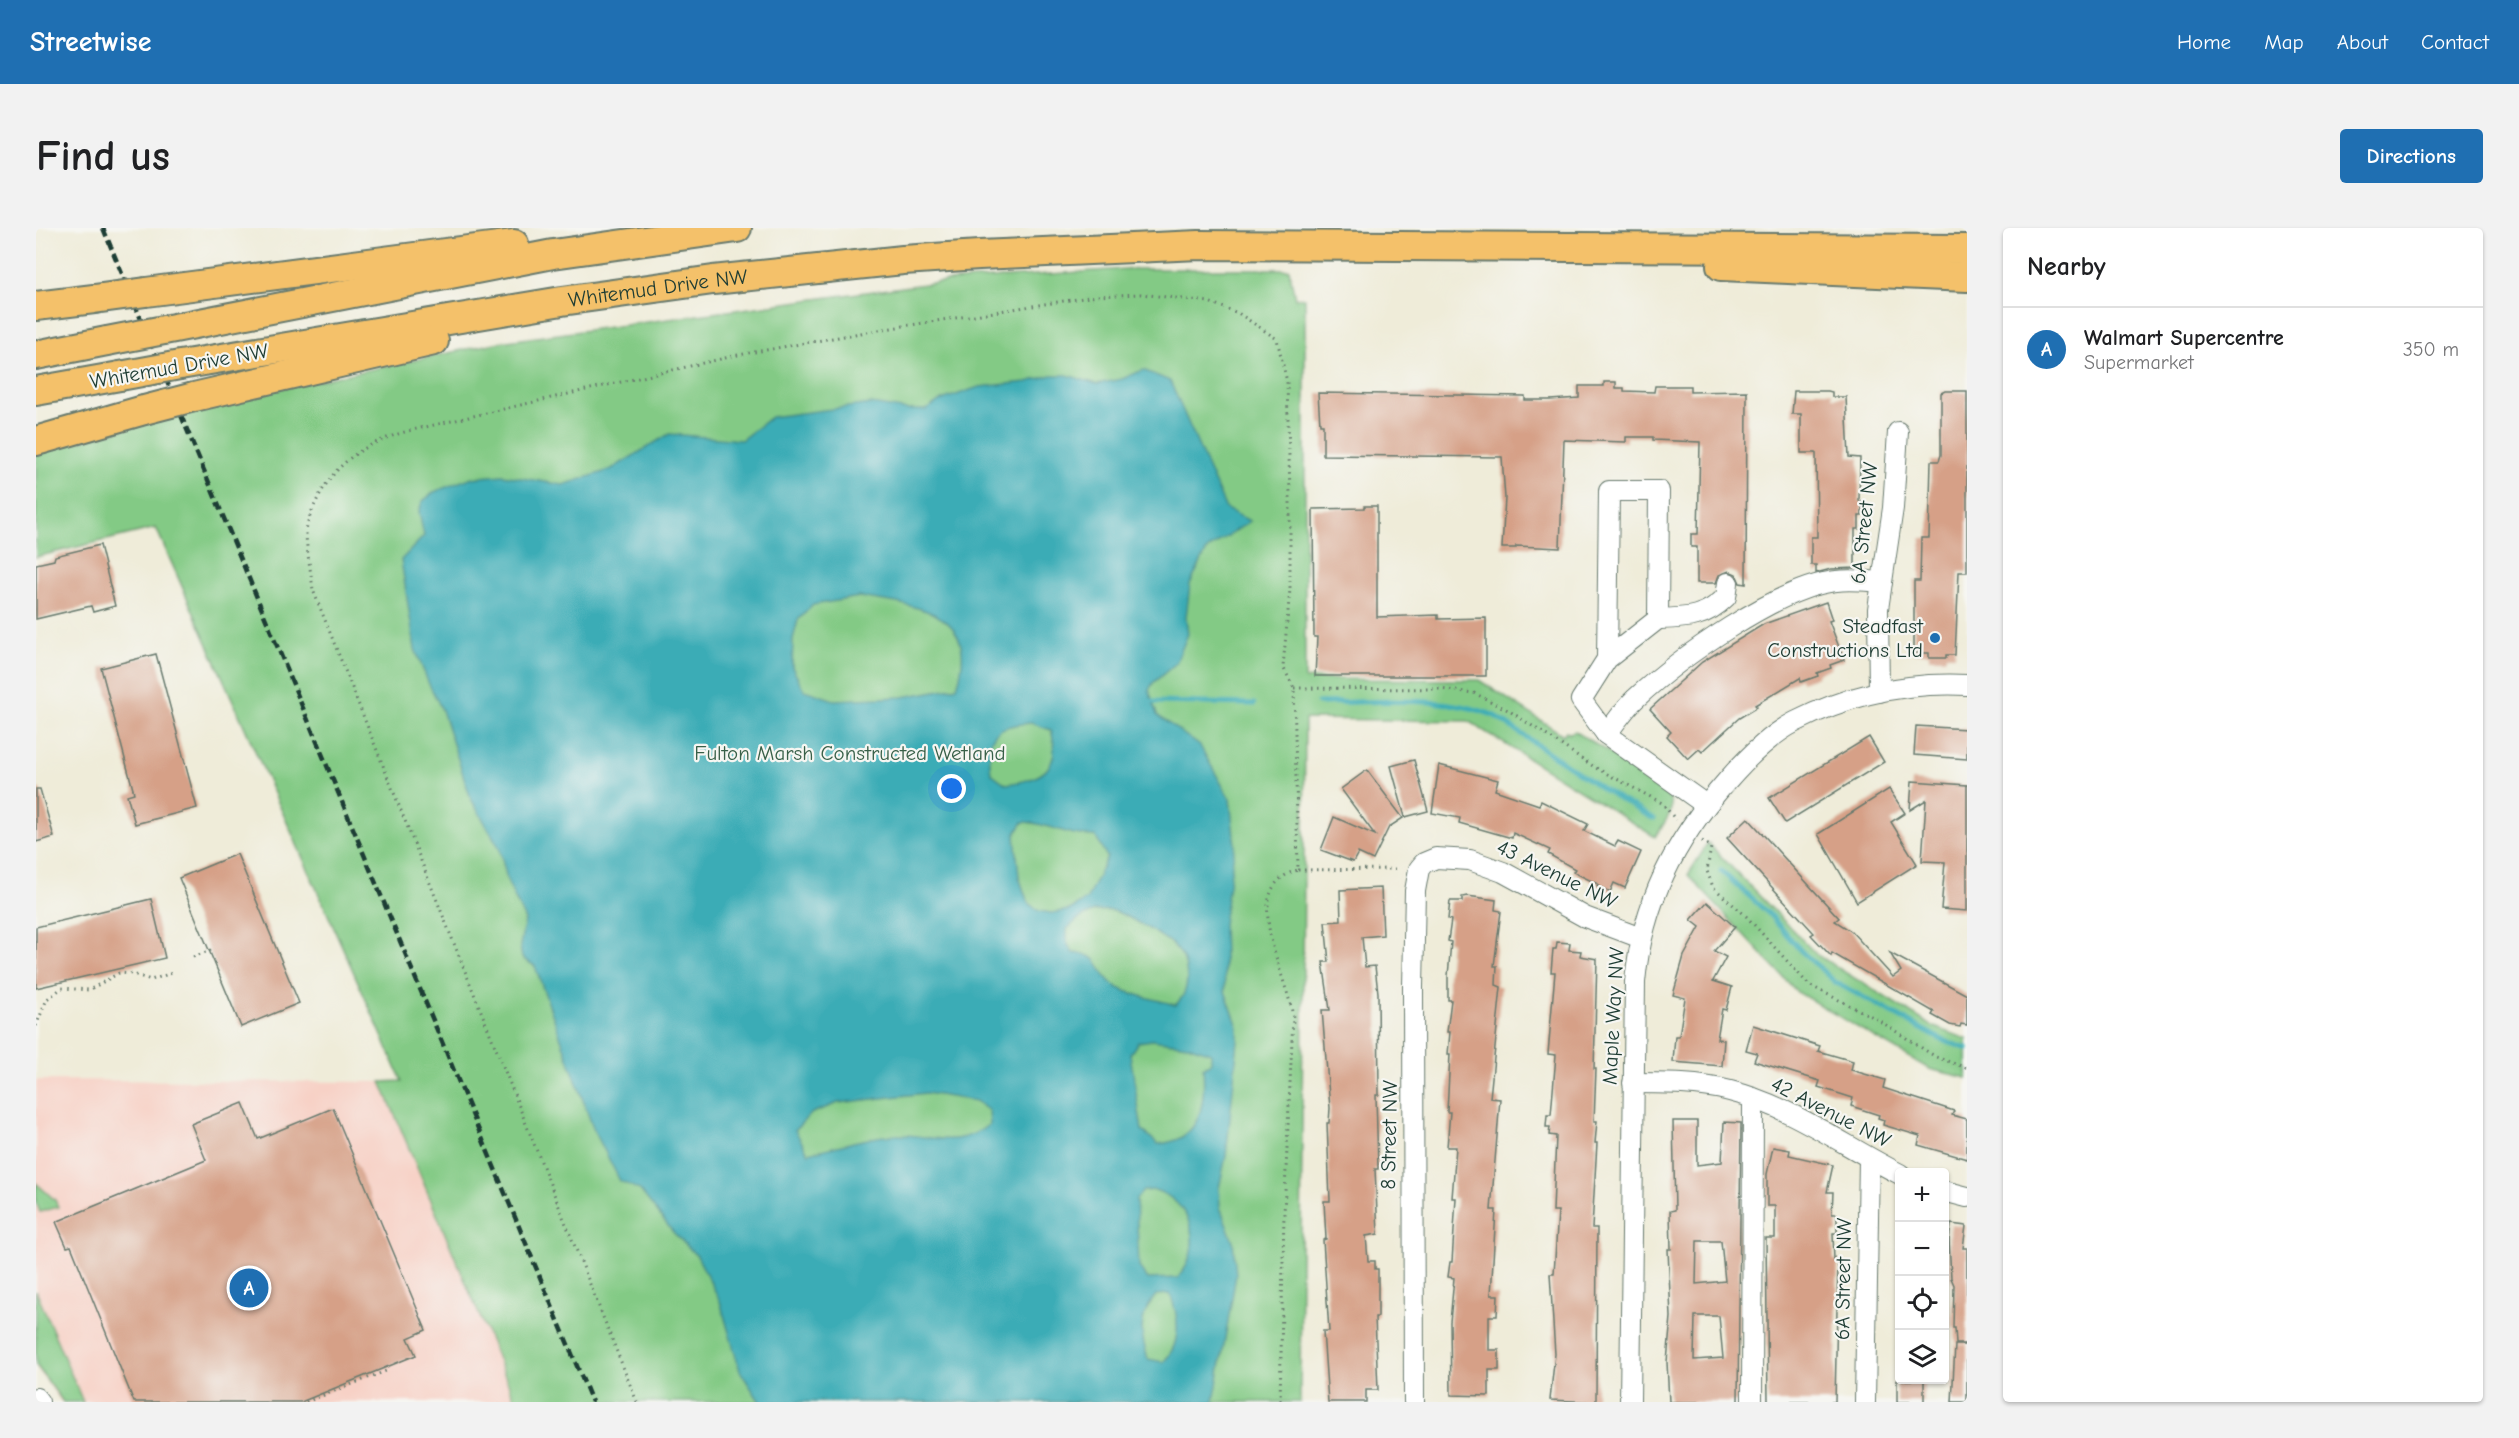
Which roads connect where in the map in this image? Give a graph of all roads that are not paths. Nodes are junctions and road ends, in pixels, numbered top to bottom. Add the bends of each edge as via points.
1 (726, 229) edge
2 (1354, 247) junction
3 (1967, 249) edge
4 (1967, 277) edge
5 (713, 280) junction
6 (36, 306) edge
7 (36, 355) edge
8 (36, 391) edge
9 (1898, 432) dead end
10 (36, 441) edge
11 (1882, 582) junction
12 (1728, 583) dead end
13 (1658, 620) junction
14 (1607, 659) junction
15 (1967, 685) edge
16 (1879, 692) junction
17 (1606, 734) junction
18 (1706, 805) junction
19 (1419, 869) joint
20 (1641, 938) junction
21 (1633, 1083) junction
22 (1753, 1098) junction
23 (1869, 1158) junction
24 (1895, 1172) edge
25 (1949, 1192) edge
26 (1967, 1197) edge
27 (36, 1398) edge
28 (39, 1402) edge
29 (1414, 1402) edge
30 (1630, 1402) edge
31 (1752, 1402) edge
32 (1865, 1402) edge

1 - 6 highway, bridge via 516,243
1 - 7 highway, Whitemud Drive NW, bridge via 553,254
2 - 3 highway
2 - 4 highway
2 - 5 highway, Whitemud Drive NW via 1126,247 903,260
5 - 8 highway, Whitemud Drive NW, bridge via 562,301
5 - 10 highway, bridge via 320,366
9 - 11 street, 6A Street NW via 1893,508
11 - 16 street, 6A Street NW via 1877,638
11 - 17 street via 1834,581 1797,592 1751,614 1633,700
12 - 13 street via 1726,597 1713,610 1695,618
13 - 14 street
13 - 14 street via 1659,491 1609,491
14 - 17 street via 1581,700
15 - 16 street, Maple Way NW via 1939,684
16 - 18 street, Maple Way NW via 1793,723 1738,768
17 - 18 street
18 - 20 street, Maple Way NW via 1687,829 1662,876
19 - 20 street, 43 Avenue NW via 1424,862 1436,858 1470,860 1503,872 1585,917
19 - 29 street, 8 Street NW via 1413,987
20 - 21 street, Maple Way NW via 1635,982
21 - 22 street, 42 Avenue NW via 1708,1086
21 - 30 street, Maple Way NW
22 - 23 street, 42 Avenue NW via 1779,1108
22 - 31 street
23 - 24 street, 42 Avenue NW
23 - 32 street, 6A Street NW
25 - 26 street
27 - 28 street

